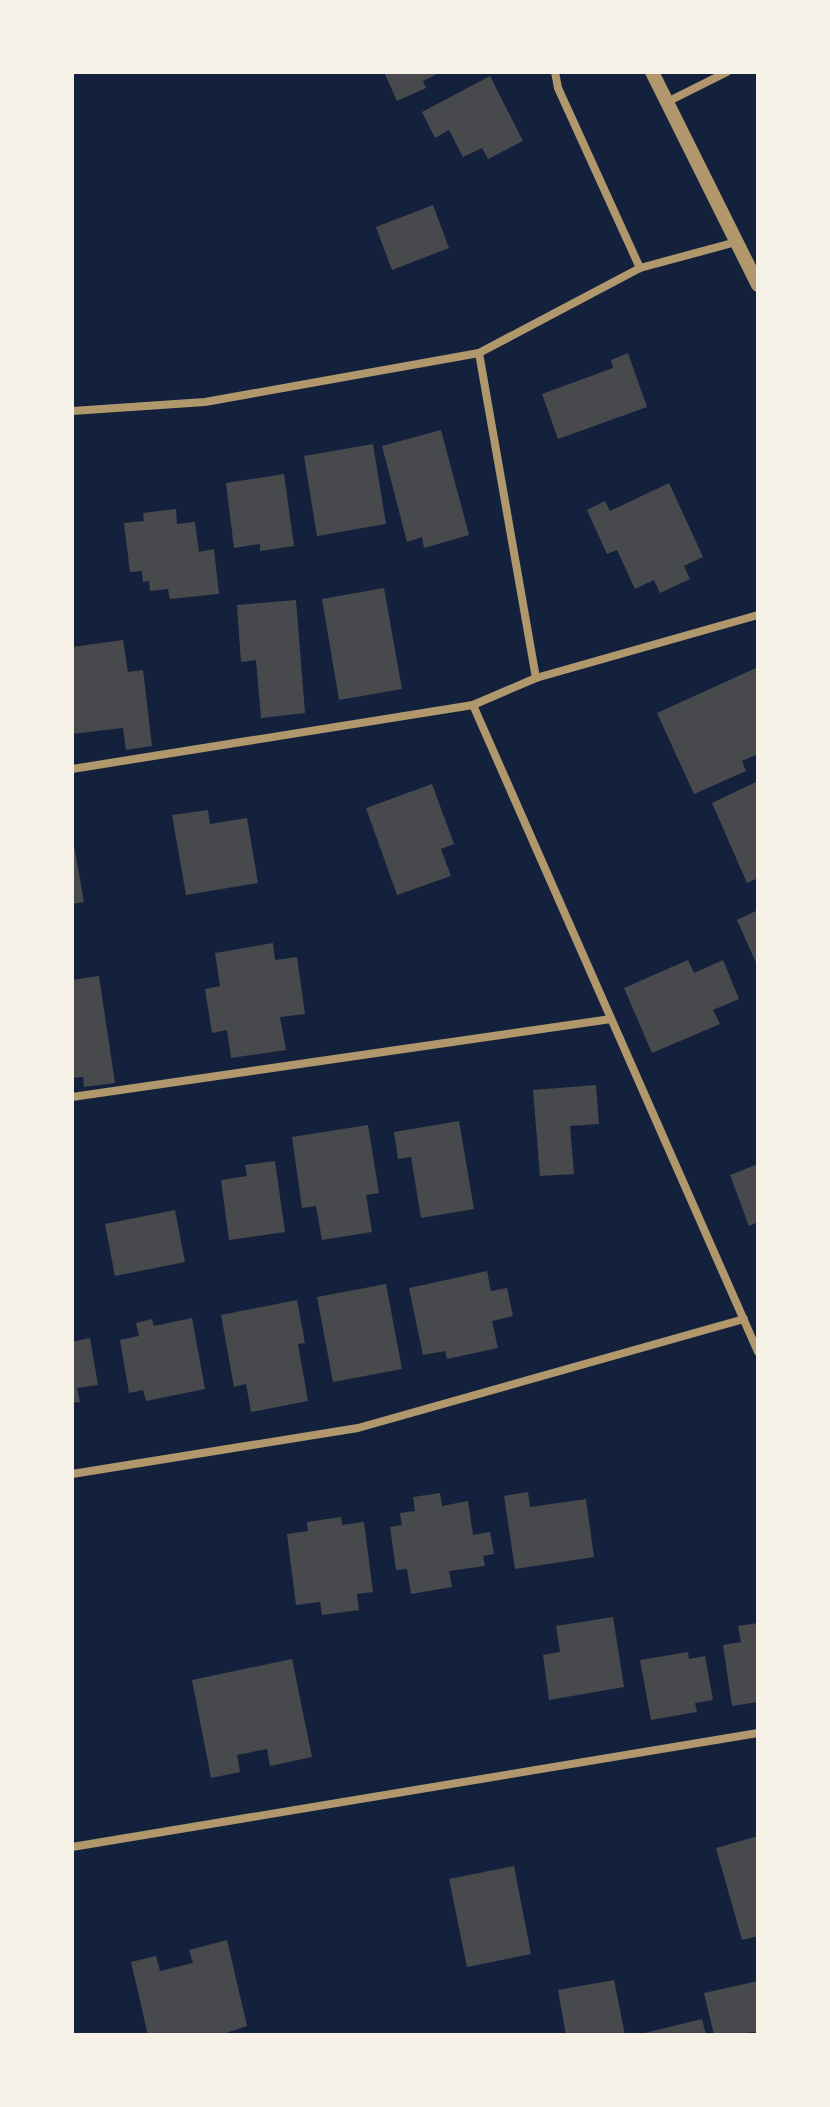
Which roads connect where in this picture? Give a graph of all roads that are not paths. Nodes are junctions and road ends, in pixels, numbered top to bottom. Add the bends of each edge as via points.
1 (555, 72) edge
2 (652, 72) edge
3 (727, 72) edge
4 (667, 102) junction
5 (736, 242) junction
6 (640, 268) junction
7 (758, 285) edge
8 (479, 353) junction
9 (72, 411) edge
10 (758, 615) edge
11 (536, 678) junction
12 (473, 705) junction
13 (72, 769) edge
14 (611, 1019) junction
15 (72, 1097) edge
16 (744, 1319) junction
17 (758, 1352) edge
18 (72, 1474) edge
19 (758, 1733) edge
20 (72, 1847) edge

1 - 6 street
2 - 4 street
3 - 4 street
4 - 5 street
5 - 6 street
5 - 7 street
6 - 8 street
8 - 9 street via 205,402
8 - 11 street
10 - 11 street
11 - 12 street
12 - 13 street
12 - 14 street
14 - 15 street
14 - 16 street
16 - 17 street
16 - 18 street via 358,1428
19 - 20 street

